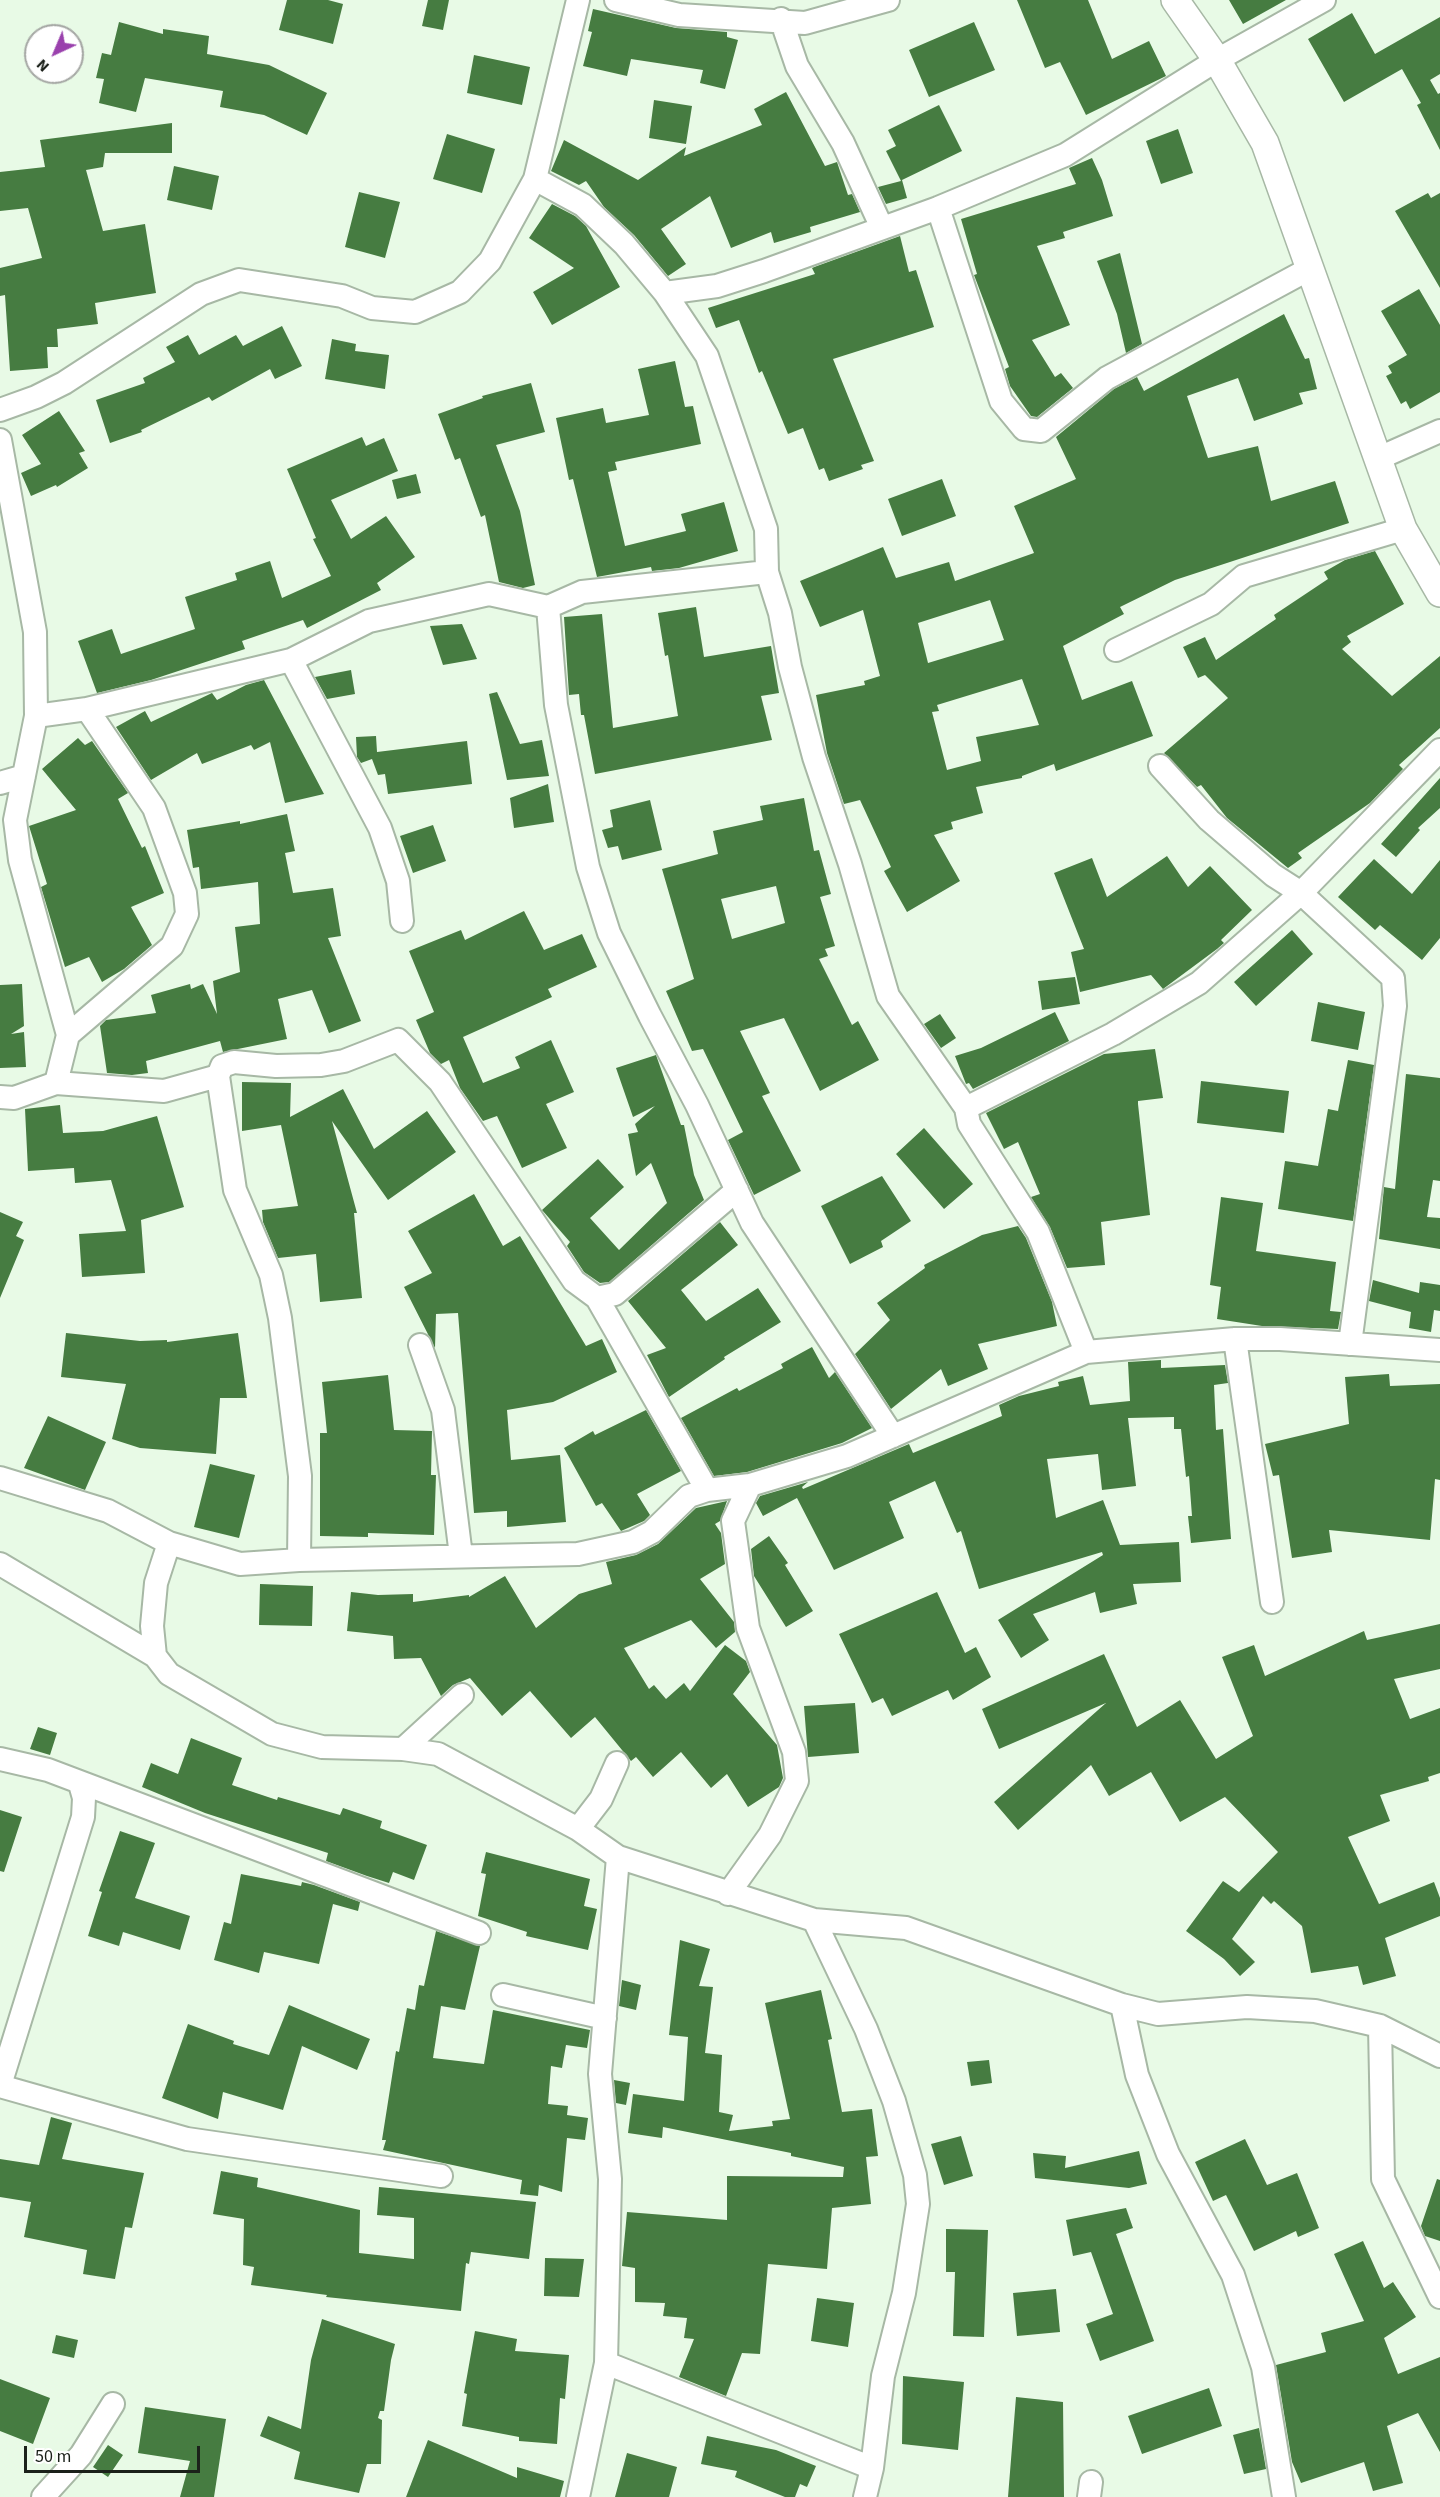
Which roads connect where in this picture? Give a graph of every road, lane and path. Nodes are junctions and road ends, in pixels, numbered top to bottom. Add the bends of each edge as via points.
1 (578, 0) edge
2 (616, 0) edge
3 (888, 0) edge
4 (1175, 0) edge
5 (1324, 0) edge
6 (781, 19) junction
7 (1217, 60) junction
8 (535, 178) junction
9 (938, 208) junction
10 (882, 228) junction
11 (1311, 268) junction
12 (665, 294) junction
13 (0, 410) edge
14 (1440, 431) edge
15 (0, 440) edge
16 (1379, 458) junction
17 (6, 512) edge
18 (1403, 529) junction
19 (767, 572) junction
20 (1440, 593) edge
21 (548, 607) junction
22 (1116, 650) dead end
23 (291, 660) junction
24 (87, 709) junction
25 (36, 716) junction
26 (1440, 750) edge
27 (1160, 766) dead end
28 (24, 776) junction
29 (0, 783) edge
30 (1301, 893) junction
31 (402, 921) dead end
32 (68, 1035) junction
33 (218, 1076) junction
34 (56, 1083) junction
35 (0, 1096) edge
36 (966, 1108) junction
37 (737, 1190) junction
38 (597, 1298) junction
39 (1235, 1339) junction
40 (1350, 1344) junction
41 (420, 1345) dead end
42 (1440, 1350) edge
43 (1086, 1352) junction
44 (892, 1436) junction
45 (0, 1478) edge
46 (750, 1485) junction
47 (707, 1490) junction
48 (168, 1543) junction
49 (461, 1556) junction
50 (299, 1560) junction
51 (0, 1564) edge
52 (1272, 1602) dead end
53 (155, 1656) junction
54 (462, 1695) dead end
55 (403, 1749) junction
56 (0, 1759) edge
57 (617, 1763) dead end
58 (80, 1784) junction
59 (110, 1795) junction
60 (83, 1817) junction
61 (578, 1829) junction
62 (618, 1857) junction
63 (728, 1894) junction
64 (814, 1920) junction
65 (479, 1933) dead end
66 (503, 1995) dead end
67 (1122, 2005) junction
68 (605, 2018) junction
69 (1380, 2026) junction
70 (1440, 2056) edge
71 (0, 2085) edge
72 (441, 2176) dead end
73 (1440, 2296) edge
74 (606, 2364) junction
75 (113, 2404) dead end
76 (872, 2468) junction
77 (43, 2497) edge
78 (578, 2497) edge
79 (865, 2497) edge
80 (1284, 2497) edge

1 - 8 street
2 - 6 street via 680,15
3 - 6 street via 805,23
4 - 7 street
5 - 7 street
6 - 10 street via 797,66 843,143
7 - 9 street via 1065,155
7 - 11 street via 1265,143
8 - 12 street via 583,205 624,244
8 - 13 street via 490,261 460,292 415,312 372,308 342,296 239,280 201,294 64,383
9 - 10 street
9 - 11 street via 1000,401 1024,429 1041,431 1107,378
10 - 12 street via 717,286
11 - 16 street
12 - 19 street via 707,356 766,529
14 - 16 street
15 - 17 street
16 - 18 street
17 - 25 street via 35,632
18 - 20 street
18 - 22 street via 1244,576 1211,604
19 - 21 street via 582,592
19 - 36 street via 814,757 888,996
21 - 23 street via 489,594 369,621
21 - 37 street via 556,705 588,867 609,933
23 - 24 street
23 - 31 street via 380,828 398,881
24 - 25 street
24 - 32 street via 154,808 185,893 187,914 172,946
25 - 28 street
26 - 30 street
27 - 30 street via 1209,820 1273,875
28 - 29 street
28 - 32 street via 15,820 20,860
30 - 36 street via 1199,983 1113,1034
30 - 40 street via 1393,978 1395,986
32 - 34 street
33 - 34 street via 164,1090
33 - 38 street via 222,1066 234,1062 321,1065 344,1061 398,1040 441,1082 574,1281
33 - 50 street via 235,1190 271,1275 280,1318 300,1476
34 - 35 street via 14,1098
36 - 43 street via 969,1124 1038,1232
37 - 38 street via 615,1294
37 - 44 street via 753,1223
38 - 47 street
39 - 40 street
39 - 43 street
39 - 52 street
40 - 42 street
41 - 49 street via 443,1410
43 - 44 street
44 - 46 street via 847,1456
45 - 48 street via 108,1511
46 - 47 street
46 - 63 street via 733,1521 748,1628 794,1752 797,1781 770,1835
47 - 49 street via 689,1496 652,1532 633,1542 578,1554
48 - 50 street via 240,1564
48 - 53 street via 156,1583 152,1626
49 - 50 street
51 - 53 street
53 - 55 street via 169,1674 272,1734 322,1747
54 - 55 street
55 - 61 street via 438,1754
56 - 58 street via 48,1770
57 - 61 street via 601,1799
58 - 59 street
58 - 60 street
59 - 60 street
59 - 65 street
60 - 71 street
61 - 62 street
62 - 63 street
62 - 68 street
63 - 64 street
64 - 67 street via 906,1928
64 - 76 street via 866,2029 890,2091 915,2175 918,2204 904,2293 884,2376
66 - 68 street
67 - 69 street via 1158,2013 1247,2007 1315,2011
67 - 80 street via 1137,2075 1168,2154 1233,2275 1263,2367
68 - 74 street via 600,2074 610,2179
69 - 70 street
69 - 73 street via 1383,2179
71 - 72 street via 187,2139
74 - 76 street
74 - 78 street
75 - 77 street via 81,2455
76 - 79 street

